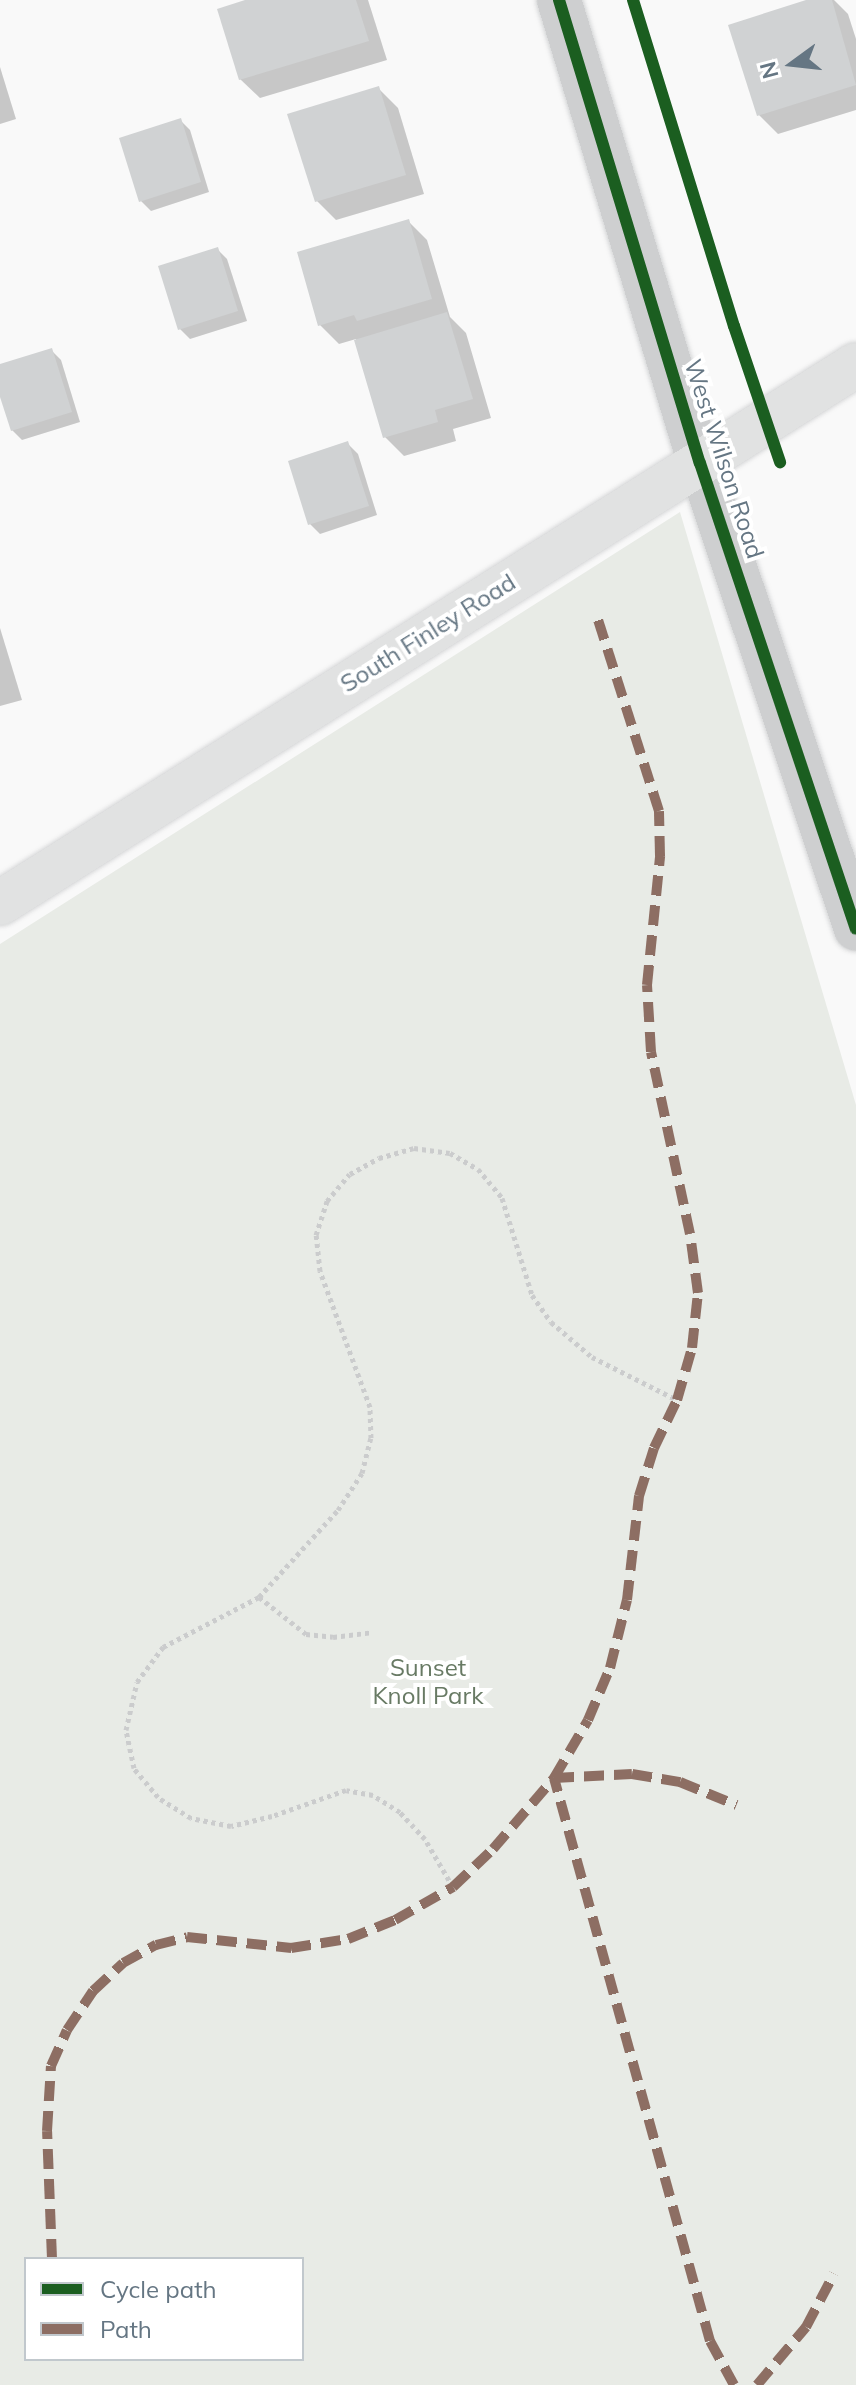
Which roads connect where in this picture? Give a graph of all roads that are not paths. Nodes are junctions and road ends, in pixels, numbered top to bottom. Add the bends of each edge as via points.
1 (559, 0) edge
2 (856, 365) edge
3 (700, 463) junction
4 (0, 903) edge
5 (856, 929) edge

1 - 3 street, West Wilson Road
2 - 3 main road, South Finley Road
3 - 4 main road, South Finley Road
3 - 5 street, West Wilson Road

